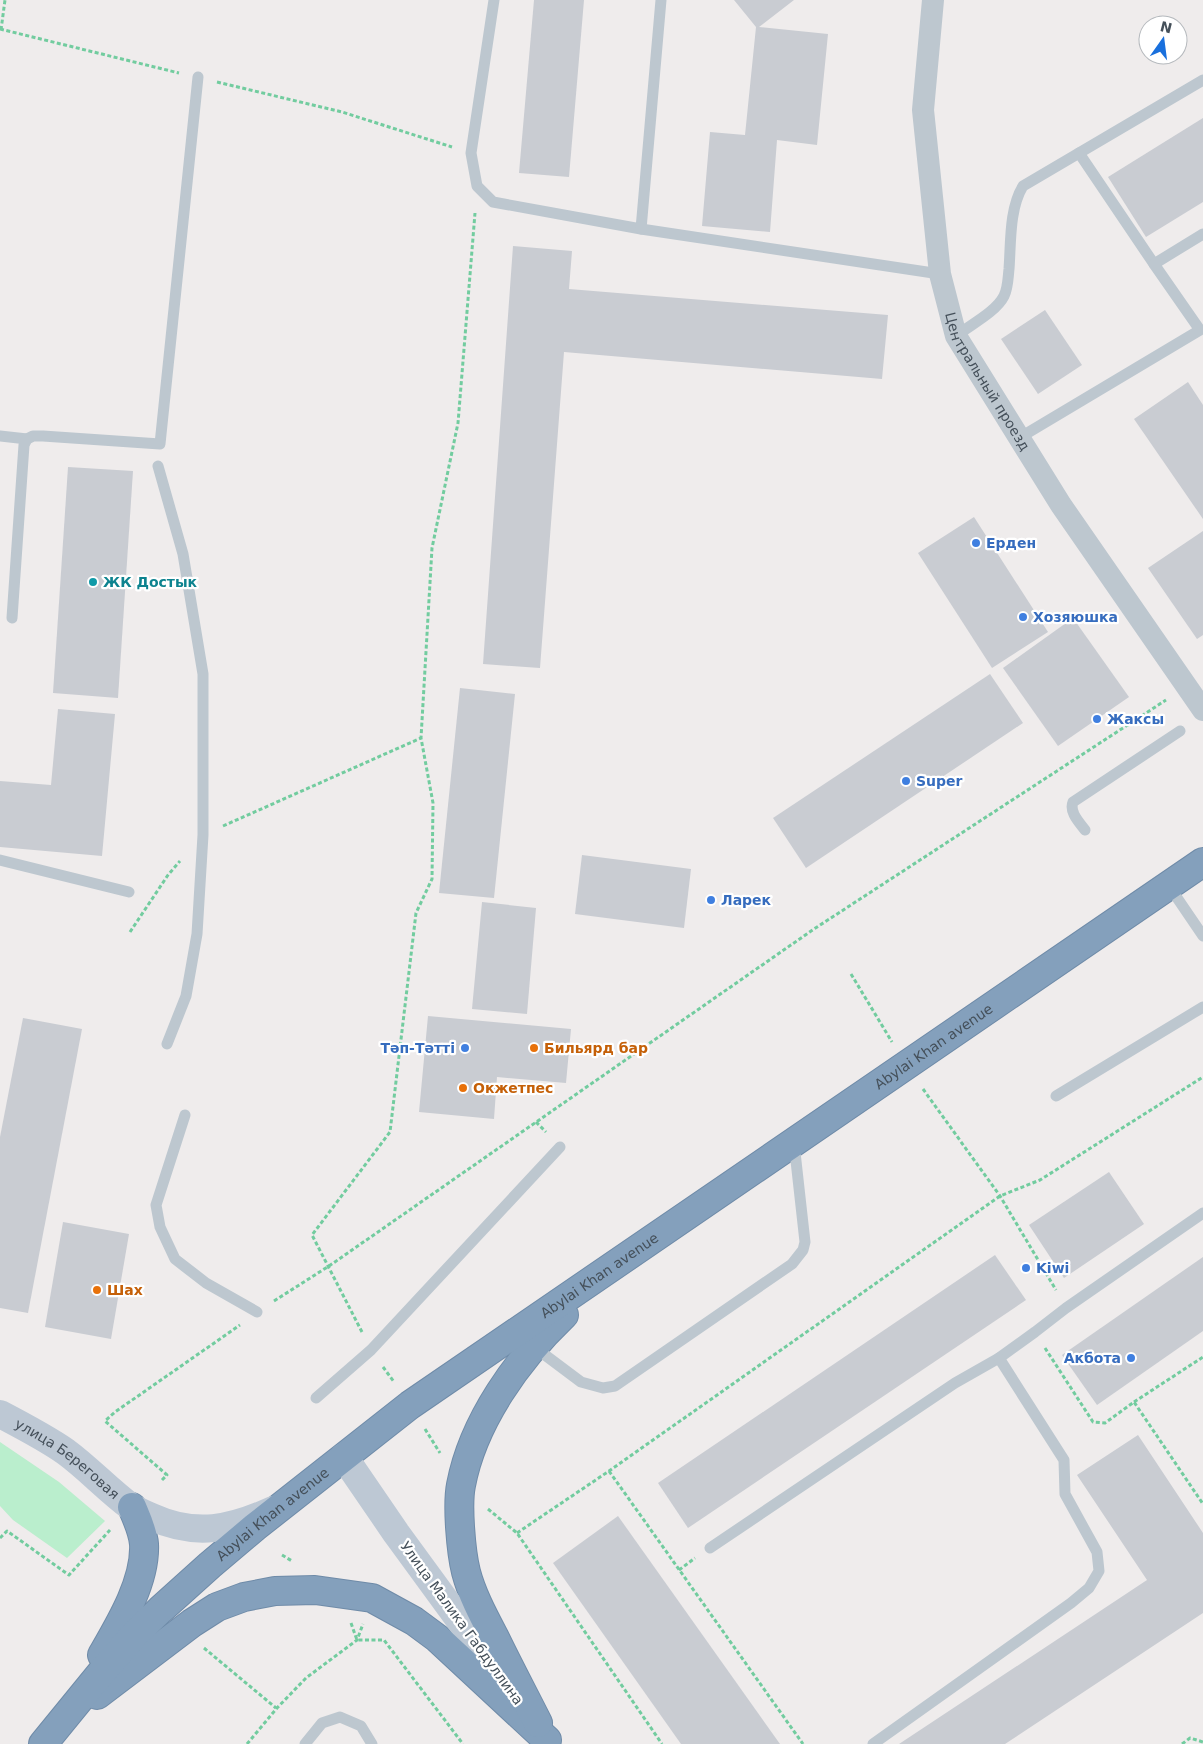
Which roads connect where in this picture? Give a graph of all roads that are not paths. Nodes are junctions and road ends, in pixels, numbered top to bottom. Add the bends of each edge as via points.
1 (494, 0) edge
2 (661, 0) edge
3 (932, 0) edge
4 (198, 77) road end
5 (1203, 80) edge
6 (1079, 153) junction
7 (641, 229) junction
8 (1203, 234) edge
9 (1154, 264) junction
10 (940, 274) junction
11 (1201, 332) edge
12 (956, 336) junction
13 (0, 436) edge
14 (1019, 438) junction
15 (27, 439) junction
16 (158, 466) dead end
17 (12, 618) dead end
18 (1203, 710) edge
19 (1180, 731) dead end
20 (1085, 830) dead end
21 (0, 860) edge
22 (1203, 862) edge
23 (1168, 886) junction
24 (129, 892) dead end
25 (1203, 936) edge
26 (1203, 1007) edge
27 (167, 1044) dead end
28 (1056, 1096) dead end
29 (185, 1115) dead end
30 (794, 1142) junction
31 (560, 1147) dead end
32 (1203, 1213) edge
33 (257, 1312) road end
34 (524, 1340) junction
35 (999, 1358) junction
36 (316, 1398) dead end
37 (0, 1414) edge
38 (344, 1457) junction
39 (282, 1505) junction
40 (123, 1517) junction
41 (710, 1548) dead end
42 (61, 1722) junction
43 (548, 1742) edge
44 (43, 1744) edge
45 (305, 1744) edge
46 (372, 1744) edge
47 (873, 1744) edge

1 - 7 lane via 471,153 477,186 493,202
2 - 7 lane
3 - 10 street, Центральный проезд via 923,110
4 - 15 lane via 160,444 43,436
5 - 6 lane
6 - 9 lane
6 - 12 lane via 1023,186 1016,196 1008,284 1004,296 996,307
7 - 10 lane
8 - 9 lane
9 - 11 lane
10 - 12 street, Центральный проезд
11 - 14 lane
12 - 14 street, Центральный проезд
13 - 15 lane
14 - 18 street, Центральный проезд via 1061,505
15 - 17 lane
16 - 27 lane via 183,554 203,674 203,835 197,934 186,996
19 - 20 lane via 1073,802 1072,812
21 - 24 lane
22 - 23 highway, Abylai Khan avenue
23 - 25 lane
23 - 30 highway, Abylai Khan avenue
26 - 28 lane
29 - 33 lane via 156,1205 160,1227 175,1259 206,1283
30 - 34 highway, Abylai Khan avenue via 616,1264
30 - 34 lane via 805,1242 792,1264 615,1386 592,1387 581,1382
31 - 36 lane via 371,1350
32 - 35 lane
34 - 38 highway, Abylai Khan avenue via 410,1405
34 - 43 highway via 512,1374 480,1428 469,1457 461,1486 461,1544 476,1600
35 - 41 lane via 955,1383
35 - 47 lane via 1064,1460 1065,1494 1097,1552 1099,1571 1089,1588 1072,1603
37 - 40 street, улица Береговая via 66,1452
38 - 39 highway, Abylai Khan avenue
38 - 43 street, Улица Малика Габдуллина
39 - 40 street, улица Береговая via 231,1526 208,1529
39 - 42 highway, Abylai Khan avenue via 134,1635
40 - 42 highway via 141,1528 144,1545 138,1581 103,1653
42 - 43 highway via 217,1607 276,1591 315,1590 372,1598 414,1621 437,1638
42 - 44 highway, Abylai Khan avenue
45 - 46 lane via 322,1724 340,1717 361,1726

